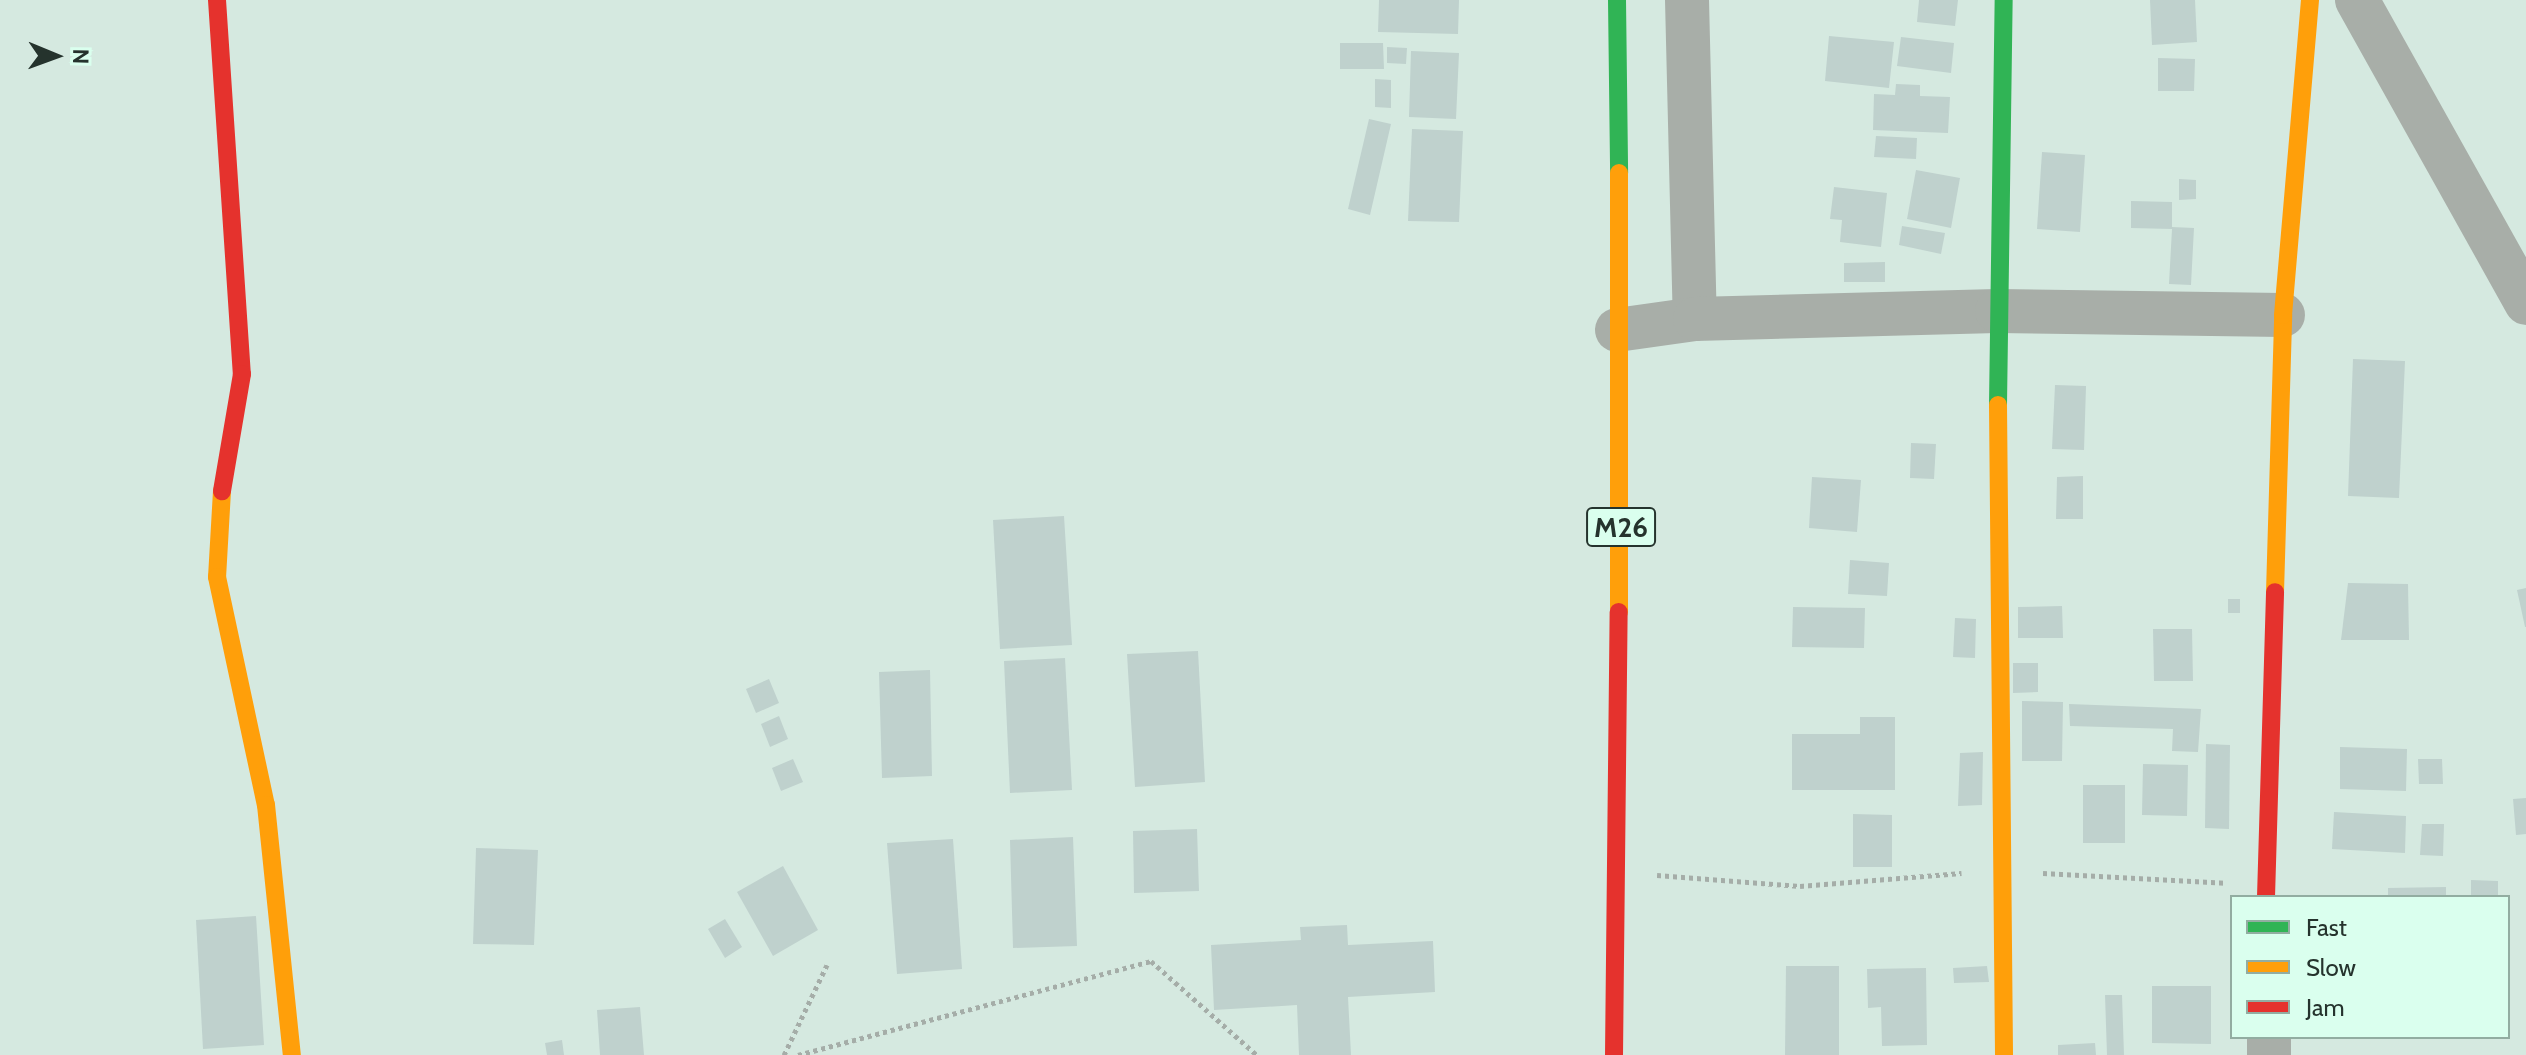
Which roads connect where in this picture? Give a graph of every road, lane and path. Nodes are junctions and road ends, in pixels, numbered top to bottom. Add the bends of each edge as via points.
1 (217, 0) edge
2 (1617, 0) edge
3 (1687, 0) edge
4 (2004, 0) edge
5 (2310, 0) edge
6 (2357, 0) edge
7 (2525, 299) edge
8 (1997, 311) junction
9 (2283, 315) junction
10 (1695, 319) junction
11 (1617, 330) junction
12 (1999, 871) junction
13 (1616, 874) junction
14 (2266, 892) edge
15 (827, 965) dead end
16 (292, 1055) edge
17 (784, 1055) edge
18 (798, 1055) edge
19 (1257, 1055) edge
20 (1614, 1055) edge
21 (2004, 1055) edge

1 - 16 street via 242,374 216,527 217,577 268,820
2 - 11 street, M26
3 - 10 street
4 - 8 street
5 - 9 street
6 - 7 street
8 - 9 street
8 - 10 street
8 - 12 street
9 - 14 street
10 - 11 street
11 - 13 street, M26
12 - 13 path via 1800,886
12 - 14 path
12 - 21 street
13 - 20 street, M26
15 - 17 path
18 - 19 path via 1151,961

